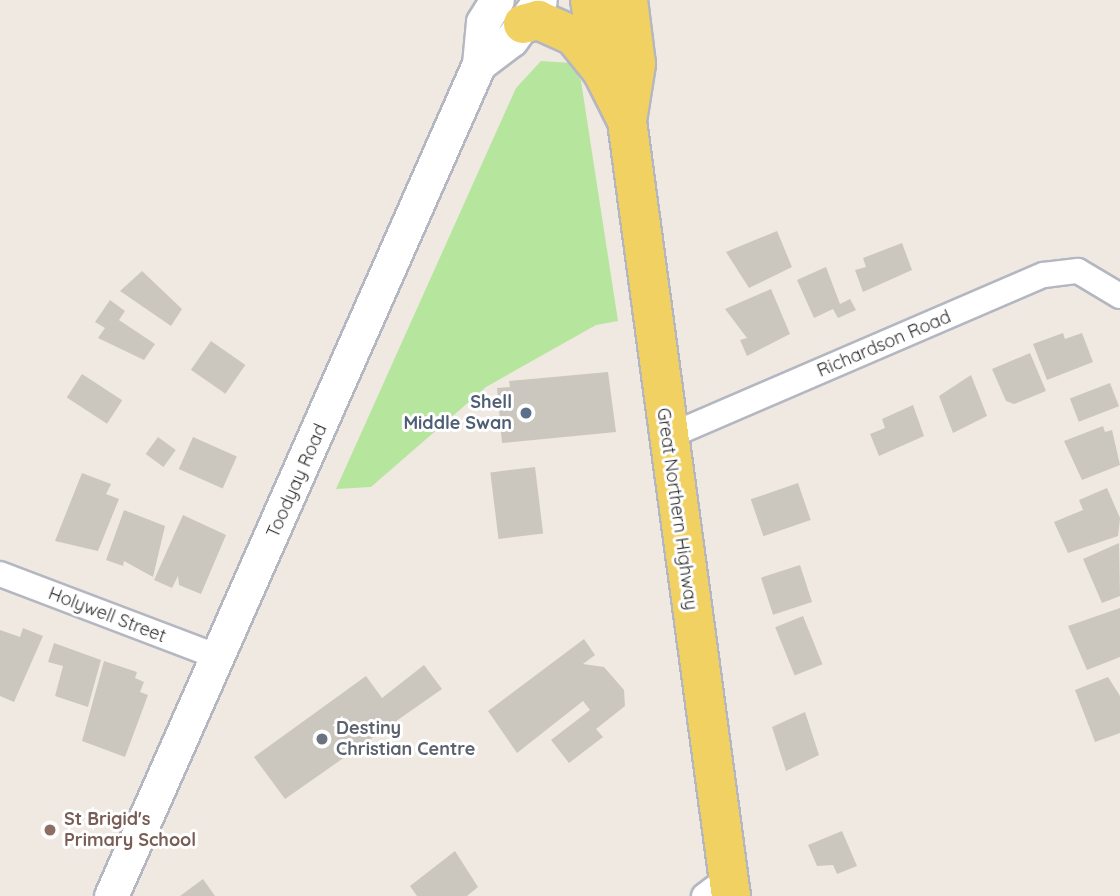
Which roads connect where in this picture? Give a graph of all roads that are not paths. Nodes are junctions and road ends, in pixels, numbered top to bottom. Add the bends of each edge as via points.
1 (590, 0) edge
2 (628, 0) edge
3 (520, 8) edge
4 (602, 71) junction
5 (627, 121) junction
6 (1112, 289) edge
7 (667, 437) junction
8 (0, 574) edge
9 (213, 655) junction
10 (721, 890) edge
11 (111, 896) edge

1 - 4 main road, Great Northern Highway
2 - 5 main road, Great Northern Highway via 636,64
3 - 4 main road via 575,36
3 - 9 main road, Toodyay Road via 480,64 278,528
4 - 5 main road, Great Northern Highway
5 - 7 main road, Great Northern Highway
6 - 7 street, Richardson Road via 1078,271 1044,275
7 - 10 main road, Great Northern Highway
8 - 9 street, Holywell Street
9 - 11 main road, Toodyay Road

